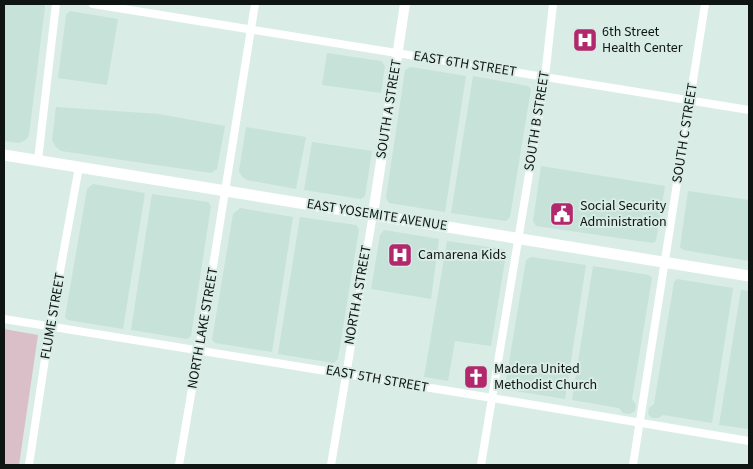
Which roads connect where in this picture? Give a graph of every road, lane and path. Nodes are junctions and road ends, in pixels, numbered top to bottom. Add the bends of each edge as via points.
1 (56, 4) edge
2 (93, 4) edge
3 (255, 4) edge
4 (405, 4) edge
5 (553, 4) edge
6 (705, 4) edge
7 (252, 30) junction
8 (397, 53) junction
9 (544, 77) junction
10 (690, 101) junction
11 (749, 110) edge
12 (4, 155) edge
13 (38, 160) junction
14 (79, 167) junction
15 (226, 191) junction
16 (373, 214) junction
17 (518, 239) junction
18 (665, 262) junction
19 (749, 276) edge
20 (4, 319) edge
21 (50, 326) junction
22 (199, 350) junction
23 (345, 373) junction
24 (492, 398) junction
25 (640, 422) junction
26 (749, 440) edge
27 (29, 465) edge
28 (179, 465) edge
29 (331, 465) edge
30 (481, 465) edge
31 (633, 465) edge

1 - 13 street
2 - 7 street, EAST 6TH STREET
3 - 7 street, NORTH LAKE STREET
4 - 8 street, SOUTH A STREET
5 - 9 street, SOUTH B STREET
6 - 10 street, SOUTH C STREET
7 - 8 street, EAST 6TH STREET
7 - 15 street, NORTH LAKE STREET
8 - 9 street, EAST 6TH STREET
8 - 16 street, SOUTH A STREET
9 - 10 street, EAST 6TH STREET
9 - 17 street, SOUTH B STREET
10 - 11 street, EAST 6TH STREET
10 - 18 street, SOUTH C STREET
12 - 13 main road, EAST YOSEMITE AVENUE
13 - 14 main road, EAST YOSEMITE AVENUE
14 - 15 main road, EAST YOSEMITE AVENUE
14 - 21 street, FLUME STREET
15 - 16 main road, EAST YOSEMITE AVENUE
15 - 22 street, NORTH LAKE STREET
16 - 17 main road, EAST YOSEMITE AVENUE
16 - 23 street, NORTH A STREET
17 - 18 main road, EAST YOSEMITE AVENUE
17 - 24 street, SOUTH B STREET
18 - 19 main road, EAST YOSEMITE AVENUE
18 - 25 street, SOUTH C STREET
20 - 21 street, EAST 5TH STREET
21 - 22 street, EAST 5TH STREET
21 - 27 street, FLUME STREET
22 - 23 street, EAST 5TH STREET
22 - 28 street, NORTH LAKE STREET
23 - 24 street, EAST 5TH STREET
23 - 29 street, NORTH A STREET
24 - 25 street, EAST 5TH STREET
24 - 30 street, SOUTH B STREET
25 - 26 street, EAST 5TH STREET
25 - 31 street, SOUTH C STREET

